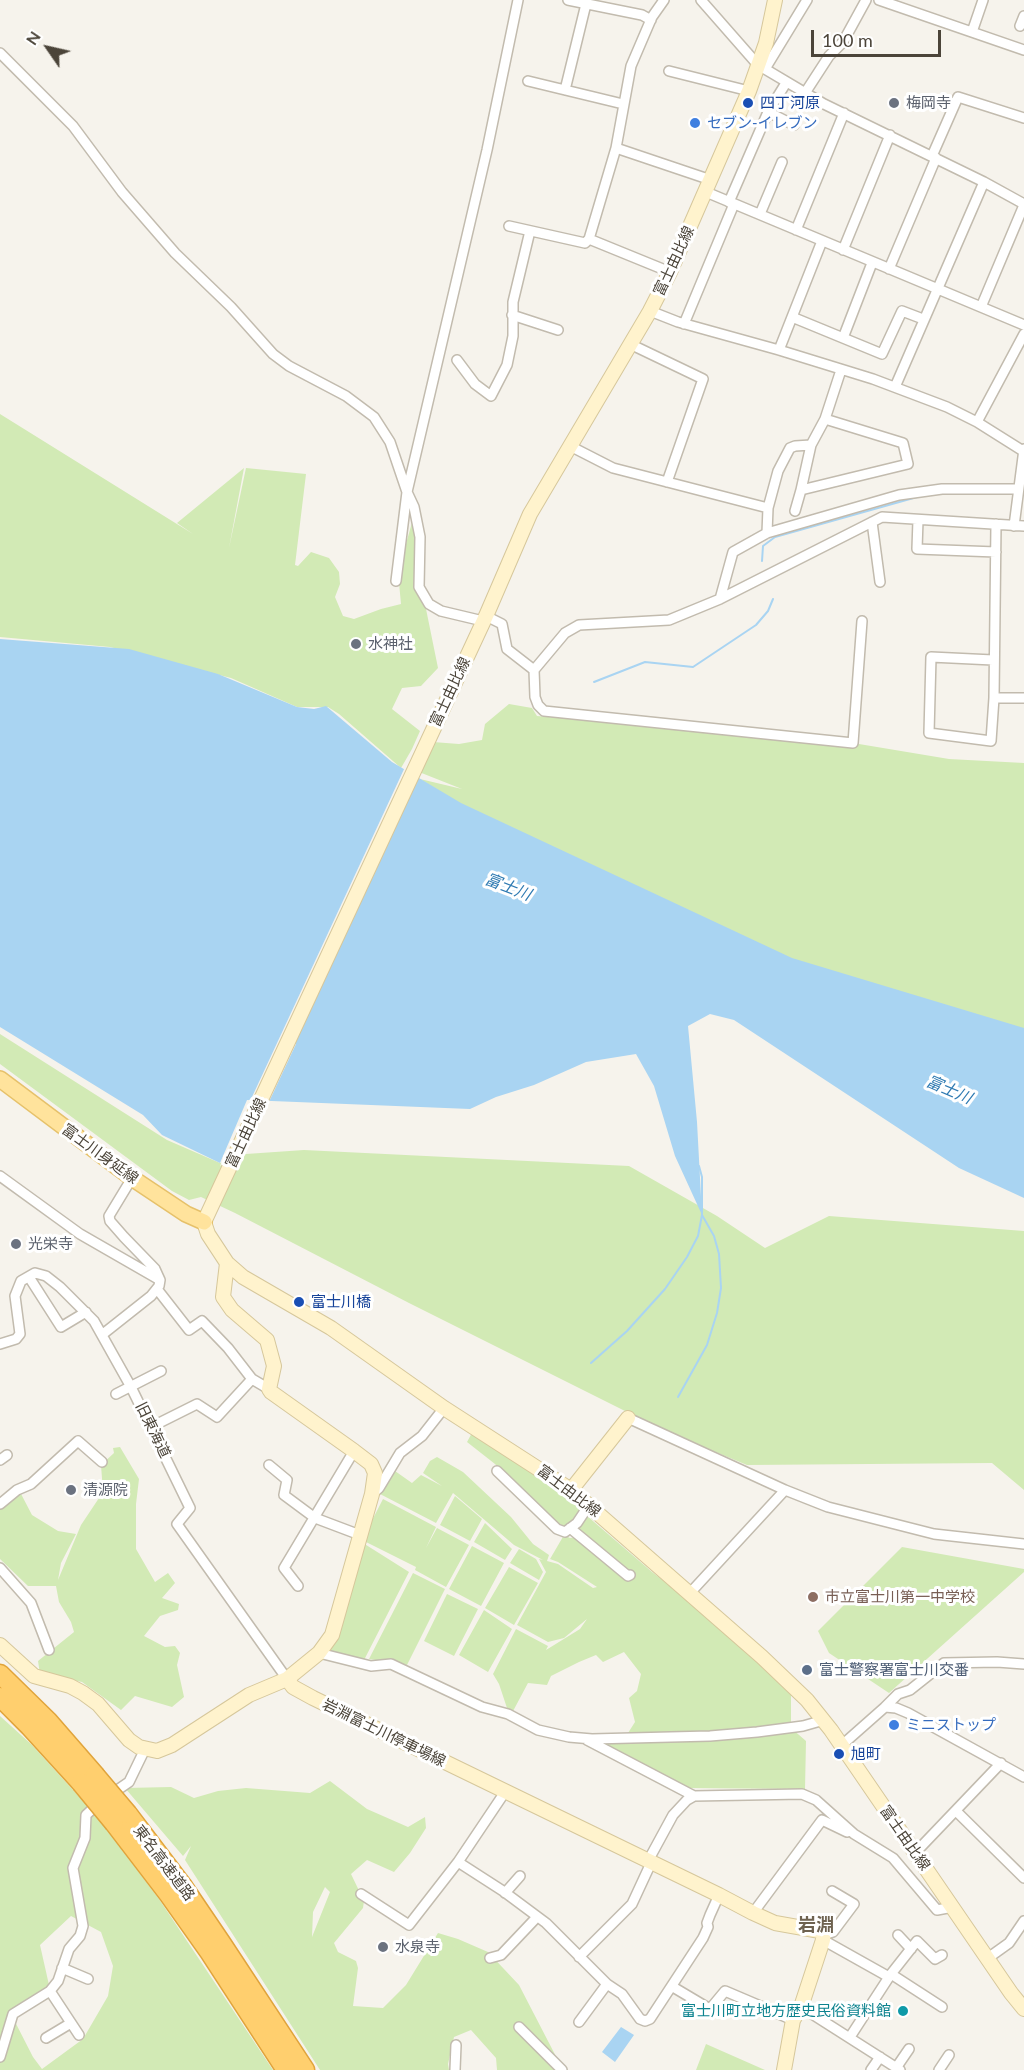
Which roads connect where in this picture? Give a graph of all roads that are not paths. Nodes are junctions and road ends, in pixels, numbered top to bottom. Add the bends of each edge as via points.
1 (518, 0) edge
2 (568, 0) edge
3 (664, 0) edge
4 (701, 0) edge
5 (775, 0) edge
6 (807, 0) edge
7 (866, 0) edge
8 (879, 0) edge
9 (984, 0) edge
10 (586, 4) junction
11 (1024, 16) edge
12 (651, 20) junction
13 (1020, 26) dead end
14 (972, 32) junction
15 (1024, 50) edge
16 (0, 53) edge
17 (761, 67) junction
18 (669, 71) dead end
19 (528, 81) dead end
20 (786, 83) junction
21 (565, 90) junction
22 (749, 91) junction
23 (805, 93) junction
24 (623, 104) junction
25 (768, 112) junction
26 (844, 113) junction
27 (1024, 118) edge
28 (794, 125) dead end
29 (890, 135) junction
30 (616, 148) junction
31 (934, 157) junction
32 (782, 162) dead end
33 (984, 182) junction
34 (708, 186) junction
35 (732, 203) junction
36 (1024, 205) edge
37 (760, 214) junction
38 (509, 226) dead end
39 (796, 230) junction
40 (530, 231) junction
41 (589, 238) junction
42 (822, 241) junction
43 (843, 250) junction
44 (872, 262) junction
45 (889, 269) junction
46 (670, 272) junction
47 (937, 289) junction
48 (981, 307) junction
49 (650, 311) junction
50 (512, 315) junction
51 (792, 317) junction
52 (923, 320) junction
53 (684, 324) junction
54 (1024, 325) edge
55 (558, 330) dead end
56 (1024, 334) edge
57 (843, 338) junction
58 (630, 344) junction
59 (779, 350) junction
60 (458, 360) dead end
61 (841, 370) junction
62 (895, 387) junction
63 (825, 419) junction
64 (977, 422) junction
65 (811, 445) junction
66 (570, 446) junction
67 (1024, 450) edge
68 (668, 483) junction
69 (1018, 489) junction
70 (801, 490) junction
71 (406, 492) junction
72 (768, 508) junction
73 (795, 511) dead end
74 (918, 520) junction
75 (872, 522) junction
76 (996, 524) junction
77 (1019, 526) edge
78 (767, 533) junction
79 (996, 552) junction
80 (396, 581) dead end
81 (880, 582) dead end
82 (720, 599) junction
83 (484, 618) junction
84 (862, 621) dead end
85 (993, 660) junction
86 (534, 670) junction
87 (994, 698) junction
88 (1024, 698) edge
89 (0, 1079) edge
90 (0, 1176) edge
91 (132, 1178) junction
92 (204, 1222) junction
93 (228, 1263) junction
94 (29, 1277) junction
95 (159, 1285) junction
96 (86, 1312) junction
97 (103, 1334) junction
98 (0, 1344) edge
99 (161, 1371) dead end
100 (252, 1379) junction
101 (131, 1387) junction
102 (269, 1389) junction
103 (116, 1394) dead end
104 (444, 1408) junction
105 (628, 1418) joint
106 (151, 1427) junction
107 (354, 1451) junction
108 (102, 1462) dead end
109 (269, 1466) dead end
110 (497, 1471) dead end
111 (571, 1490) junction
112 (785, 1490) junction
113 (372, 1494) junction
114 (0, 1504) edge
115 (589, 1505) junction
116 (315, 1518) junction
117 (570, 1528) junction
118 (360, 1535) junction
119 (1024, 1544) edge
120 (0, 1568) edge
121 (630, 1575) dead end
122 (298, 1586) dead end
123 (690, 1593) junction
124 (0, 1645) edge
125 (49, 1650) dead end
126 (319, 1653) junction
127 (1024, 1664) edge
128 (0, 1674) edge
129 (287, 1679) junction
130 (0, 1697) edge
131 (885, 1707) junction
132 (824, 1720) junction
133 (583, 1738) junction
134 (842, 1745) junction
135 (145, 1749) junction
136 (1001, 1763) junction
137 (1024, 1778) edge
138 (88, 1779) junction
139 (505, 1792) junction
140 (694, 1796) junction
141 (956, 1812) junction
142 (121, 1819) junction
143 (854, 1834) junction
144 (915, 1853) junction
145 (458, 1862) junction
146 (649, 1862) junction
147 (520, 1876) dead end
148 (1024, 1878) edge
149 (832, 1891) dead end
150 (505, 1893) junction
151 (361, 1894) dead end
152 (719, 1894) junction
153 (953, 1907) junction
154 (753, 1913) junction
155 (537, 1917) junction
156 (1024, 1921) edge
157 (898, 1935) dead end
158 (823, 1938) junction
159 (911, 1949) junction
160 (942, 1954) dead end
161 (579, 1957) junction
162 (490, 1958) dead end
163 (988, 1958) junction
164 (63, 1968) junction
165 (890, 1975) junction
166 (88, 1979) dead end
167 (607, 1984) junction
168 (673, 1987) junction
169 (51, 1991) junction
170 (1021, 2000) edge
171 (801, 2007) junction
172 (942, 2007) dead end
173 (793, 2020) junction
174 (579, 2022) dead end
175 (71, 2023) junction
176 (519, 2027) dead end
177 (79, 2035) dead end
178 (850, 2037) junction
179 (46, 2038) dead end
180 (456, 2045) dead end
181 (909, 2049) dead end
182 (949, 2055) dead end
183 (0, 2056) edge
184 (880, 2056) junction
185 (898, 2069) edge
186 (286, 2070) edge
187 (305, 2070) edge
188 (455, 2070) edge
189 (562, 2070) edge
190 (785, 2070) edge
191 (871, 2070) edge
192 (939, 2070) edge

1 - 71 street via 487,150
2 - 10 street
3 - 12 street
4 - 17 street
5 - 17 main road, 富士由比線
6 - 17 street
7 - 23 street via 843,42
8 - 14 street
9 - 14 street
10 - 12 street
10 - 21 street
11 - 13 street
12 - 24 street via 631,66
14 - 15 street
16 - 71 street via 73,126 122,192 175,253 273,354 374,417 390,442
17 - 20 street
17 - 22 main road, 富士由比線
18 - 22 street
19 - 21 street
20 - 23 street
20 - 25 street
21 - 24 street
22 - 34 main road, 富士由比線
23 - 26 street
24 - 30 street
25 - 28 street
25 - 35 street
26 - 29 street
26 - 39 street
27 - 31 street via 958,97
29 - 31 street
29 - 43 street
30 - 34 street
30 - 41 street
31 - 33 street
31 - 45 street
32 - 37 street
33 - 36 street
33 - 47 street
34 - 35 street
34 - 46 main road, 富士由比線
35 - 37 street
35 - 53 street
36 - 48 street
37 - 39 street
38 - 40 street
39 - 42 street
40 - 41 street via 585,243
40 - 50 street
41 - 46 street
42 - 43 street
42 - 51 street
43 - 44 street
44 - 45 street
44 - 57 street
45 - 47 street
46 - 49 main road, 富士由比線
47 - 48 street
47 - 52 street
48 - 54 street
49 - 53 street
49 - 58 main road, 富士由比線
50 - 55 street
50 - 60 street via 513,336 507,364 492,396 475,384
51 - 57 street
51 - 59 street
52 - 57 street via 902,311 882,354
52 - 62 street
53 - 59 street
56 - 64 street
58 - 66 main road, 富士由比線
58 - 68 street via 703,379
59 - 61 street
61 - 62 street
61 - 63 street
62 - 64 street
63 - 65 street
63 - 70 street via 903,443 908,464
64 - 67 street
65 - 70 street
65 - 72 street via 790,448 778,471
66 - 68 street via 613,468
66 - 83 main road, 富士由比線 via 530,514
67 - 69 street
68 - 72 street
69 - 77 street
69 - 78 street via 942,489 899,495
70 - 73 street
71 - 80 street
71 - 83 street via 414,507 420,537 419,587 429,604 441,611
72 - 78 street
74 - 75 street via 882,517
74 - 76 street
74 - 79 street via 917,549
75 - 81 street
75 - 82 street
76 - 77 street
76 - 79 street
78 - 82 street via 733,552
79 - 85 street
82 - 86 street via 669,620 579,625 565,633
83 - 86 street via 502,624 507,649
83 - 92 main road, 富士由比線
84 - 86 street via 853,743 544,711 535,697
85 - 87 street
85 - 87 street via 932,657 929,733 991,741
87 - 88 street
89 - 91 main road, 富士川身延線
90 - 95 street
91 - 92 main road, 富士川身延線
91 - 95 street via 109,1216 110,1221 155,1269
92 - 93 main road, 富士由比線
93 - 102 main road via 223,1297 270,1345 274,1366
93 - 104 main road, 富士由比線 via 256,1287 331,1328
94 - 96 street, 旧東海道 via 35,1273 46,1276
94 - 96 street via 61,1327
94 - 98 street via 21,1281 15,1296 20,1334
95 - 97 street
95 - 100 street via 189,1330 202,1321
96 - 97 street, 旧東海道
97 - 101 street, 旧東海道
99 - 101 street
100 - 102 street
100 - 106 street via 217,1417 197,1404
101 - 103 street
101 - 106 street, 旧東海道
102 - 107 main road
104 - 111 main road, 富士由比線
104 - 113 street via 422,1436 400,1453
105 - 111 main road
105 - 112 street
106 - 129 street, 旧東海道 via 190,1508 177,1524
107 - 113 main road via 371,1464 375,1473
107 - 116 street
108 - 114 street via 78,1441 31,1484
109 - 116 street via 286,1480 284,1495
110 - 117 street via 557,1529 565,1532
111 - 115 main road, 富士由比線
112 - 119 street via 845,1512 934,1534
112 - 123 street
113 - 118 main road
115 - 117 street
115 - 123 main road, 富士由比線
116 - 118 street
116 - 122 street via 284,1568
117 - 121 street
118 - 126 main road via 334,1631
120 - 125 street via 31,1603
123 - 132 main road, 富士由比線 via 762,1657
124 - 135 main road via 34,1676 83,1692 129,1740
126 - 129 main road
126 - 133 street via 371,1666 391,1664 538,1730
127 - 131 street via 944,1663
128 - 138 highway, 東名高速道路 via 48,1721
129 - 135 main road via 249,1695 172,1745 157,1751
129 - 139 main road, 岩淵富士川停車場線 via 313,1698
130 - 138 highway, 東名高速道路
131 - 134 street
131 - 136 street via 908,1713
132 - 133 street via 804,1726 710,1736
132 - 134 main road, 富士由比線
133 - 140 street
134 - 144 main road, 富士由比線
135 - 164 street via 129,1782 90,1808 86,1815 85,1838 73,1868 83,1926
136 - 137 street
136 - 141 street
138 - 142 highway, 東名高速道路, bridge
139 - 145 street
139 - 146 main road, 岩淵富士川停車場線
140 - 143 street via 802,1794 816,1800
140 - 146 street via 673,1815
141 - 144 street
141 - 148 street
142 - 186 highway, 東名高速道路
142 - 187 highway, 東名高速道路 via 176,1877
143 - 153 street via 893,1858 937,1910
143 - 154 street via 822,1820
144 - 153 main road, 富士由比線
145 - 150 street
145 - 151 street via 409,1925
146 - 152 main road, 岩淵富士川停車場線
146 - 161 street via 632,1904
147 - 150 street
149 - 158 street via 854,1904
150 - 155 street
152 - 154 main road, 岩淵富士川停車場線
152 - 168 street via 703,1938
153 - 163 main road, 富士由比線
154 - 158 main road, 岩淵富士川停車場線 via 775,1923 820,1931
155 - 161 street
155 - 162 street via 501,1955
156 - 163 street via 1009,1943
157 - 159 street
158 - 165 street
158 - 171 main road
159 - 160 street via 917,1941 935,1959
159 - 165 street
161 - 167 street
163 - 170 main road, 富士由比線
164 - 166 street
164 - 169 street
165 - 172 street
165 - 178 street
167 - 168 street via 622,1994 645,2021
167 - 174 street
168 - 173 street via 710,2009 725,1991
169 - 175 street
169 - 183 street via 13,2014
171 - 173 main road
171 - 178 street
173 - 190 main road
175 - 177 street
175 - 179 street
176 - 189 street
178 - 184 street
180 - 188 street
181 - 185 street
182 - 192 street
184 - 185 street
184 - 191 street

